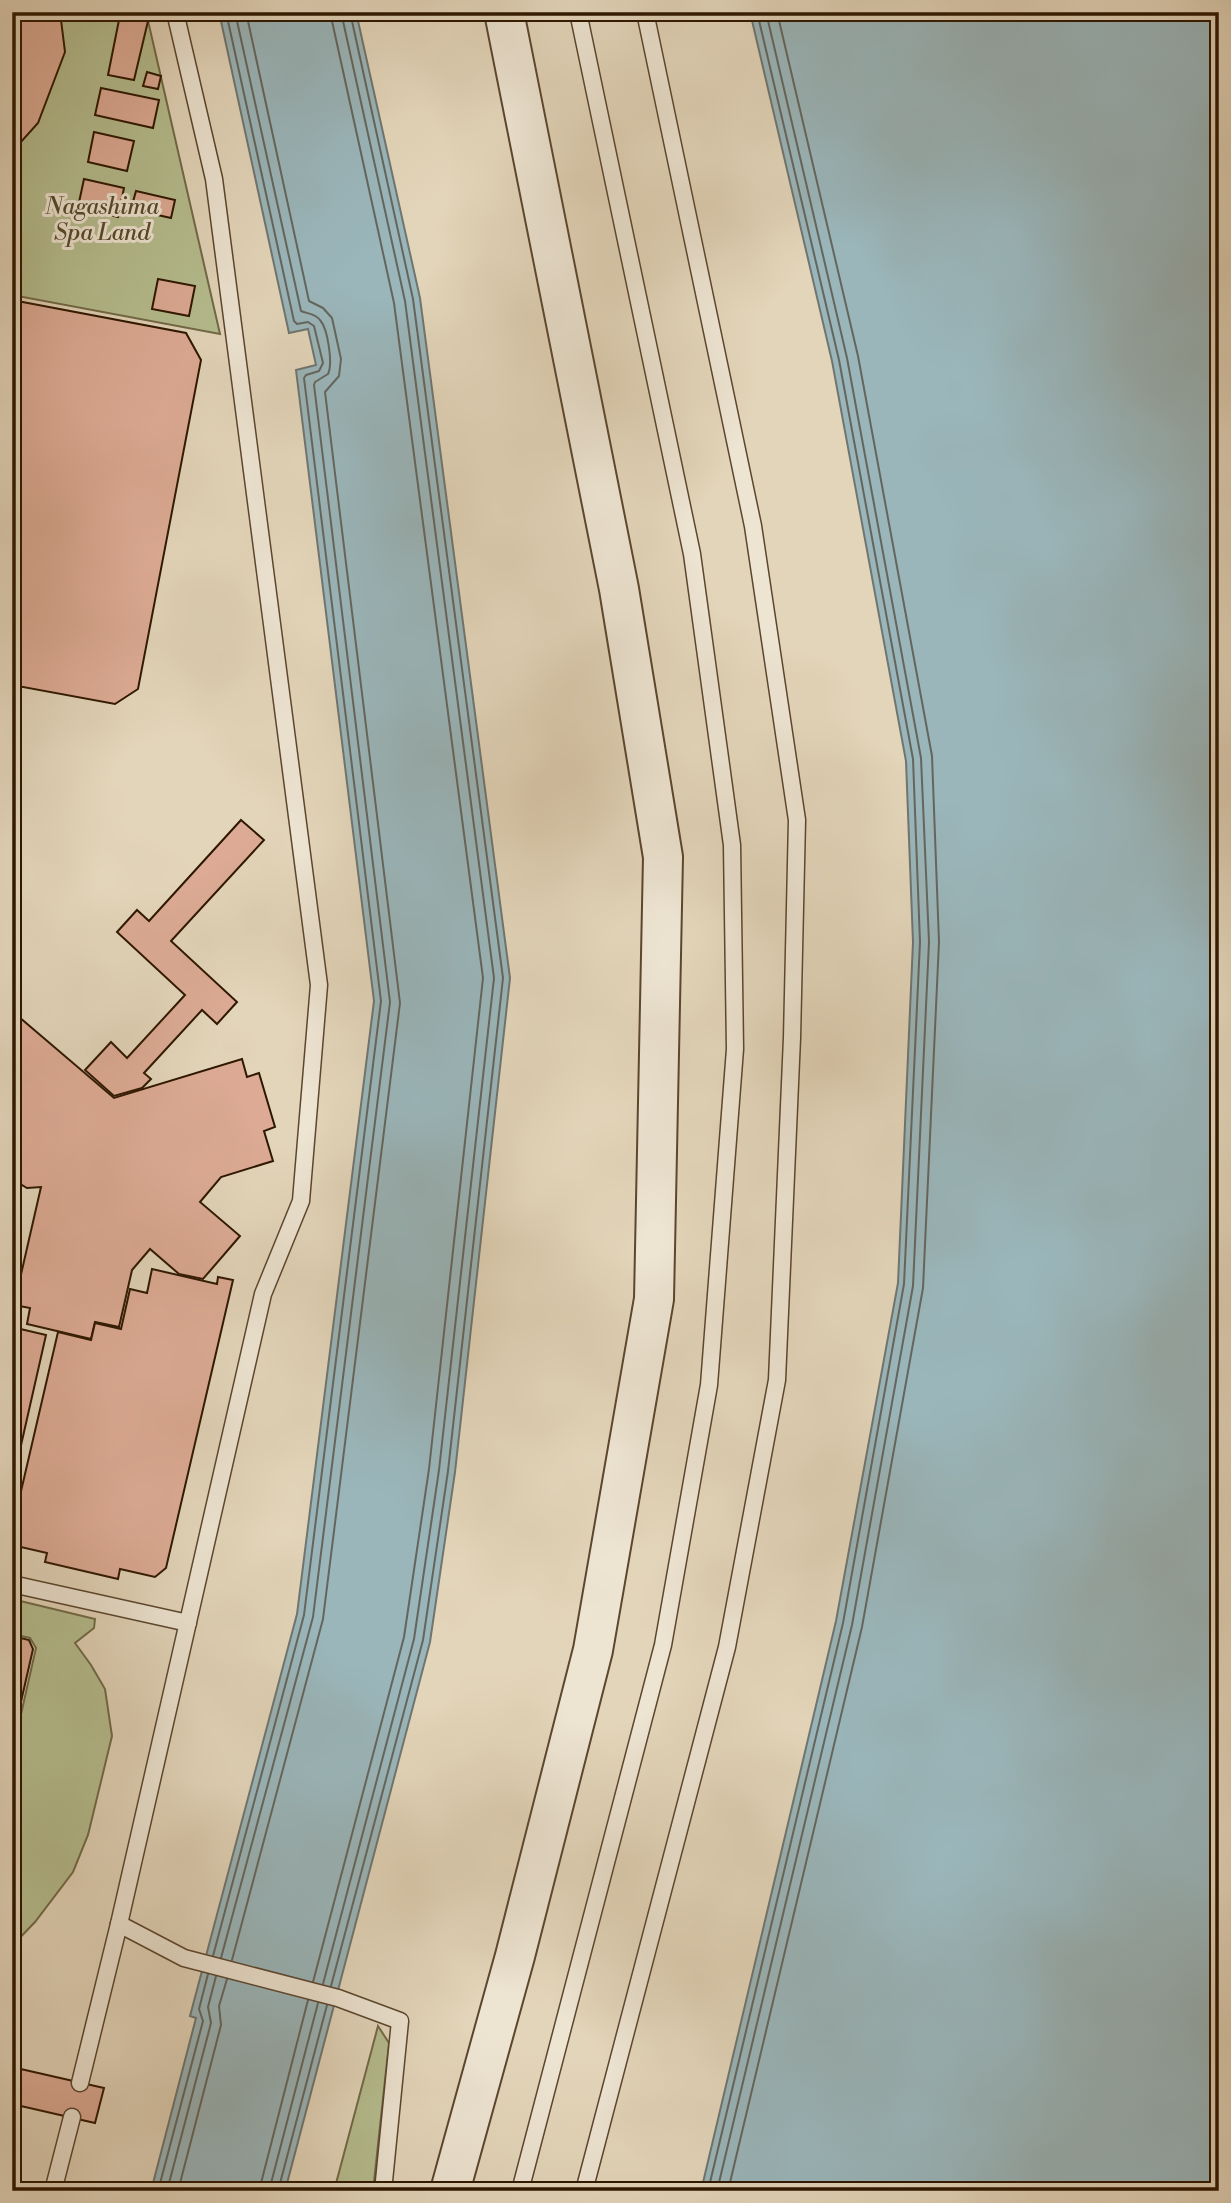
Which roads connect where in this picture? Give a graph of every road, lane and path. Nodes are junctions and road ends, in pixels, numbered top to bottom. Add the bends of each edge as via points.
1 (175, 12) edge
2 (503, 12) edge
3 (578, 12) edge
4 (645, 12) edge
5 (12, 1584) edge
6 (188, 1623) junction
7 (119, 1924) junction
8 (80, 2082) dead end
9 (72, 2117) dead end
10 (53, 2191) edge
11 (383, 2191) edge
12 (450, 2191) edge
13 (520, 2191) edge
14 (584, 2191) edge

1 - 6 lane via 214,179 319,985 301,1201 263,1293
2 - 12 street via 619,589 663,857 654,1299 593,1650
3 - 13 lane via 692,554 732,845 735,1049 709,1385 663,1645
4 - 14 lane via 753,526 797,820 792,1038 777,1380 727,1647
5 - 6 lane
6 - 7 lane
7 - 8 lane
7 - 11 lane via 184,1958 338,1998 400,2021
9 - 10 lane

